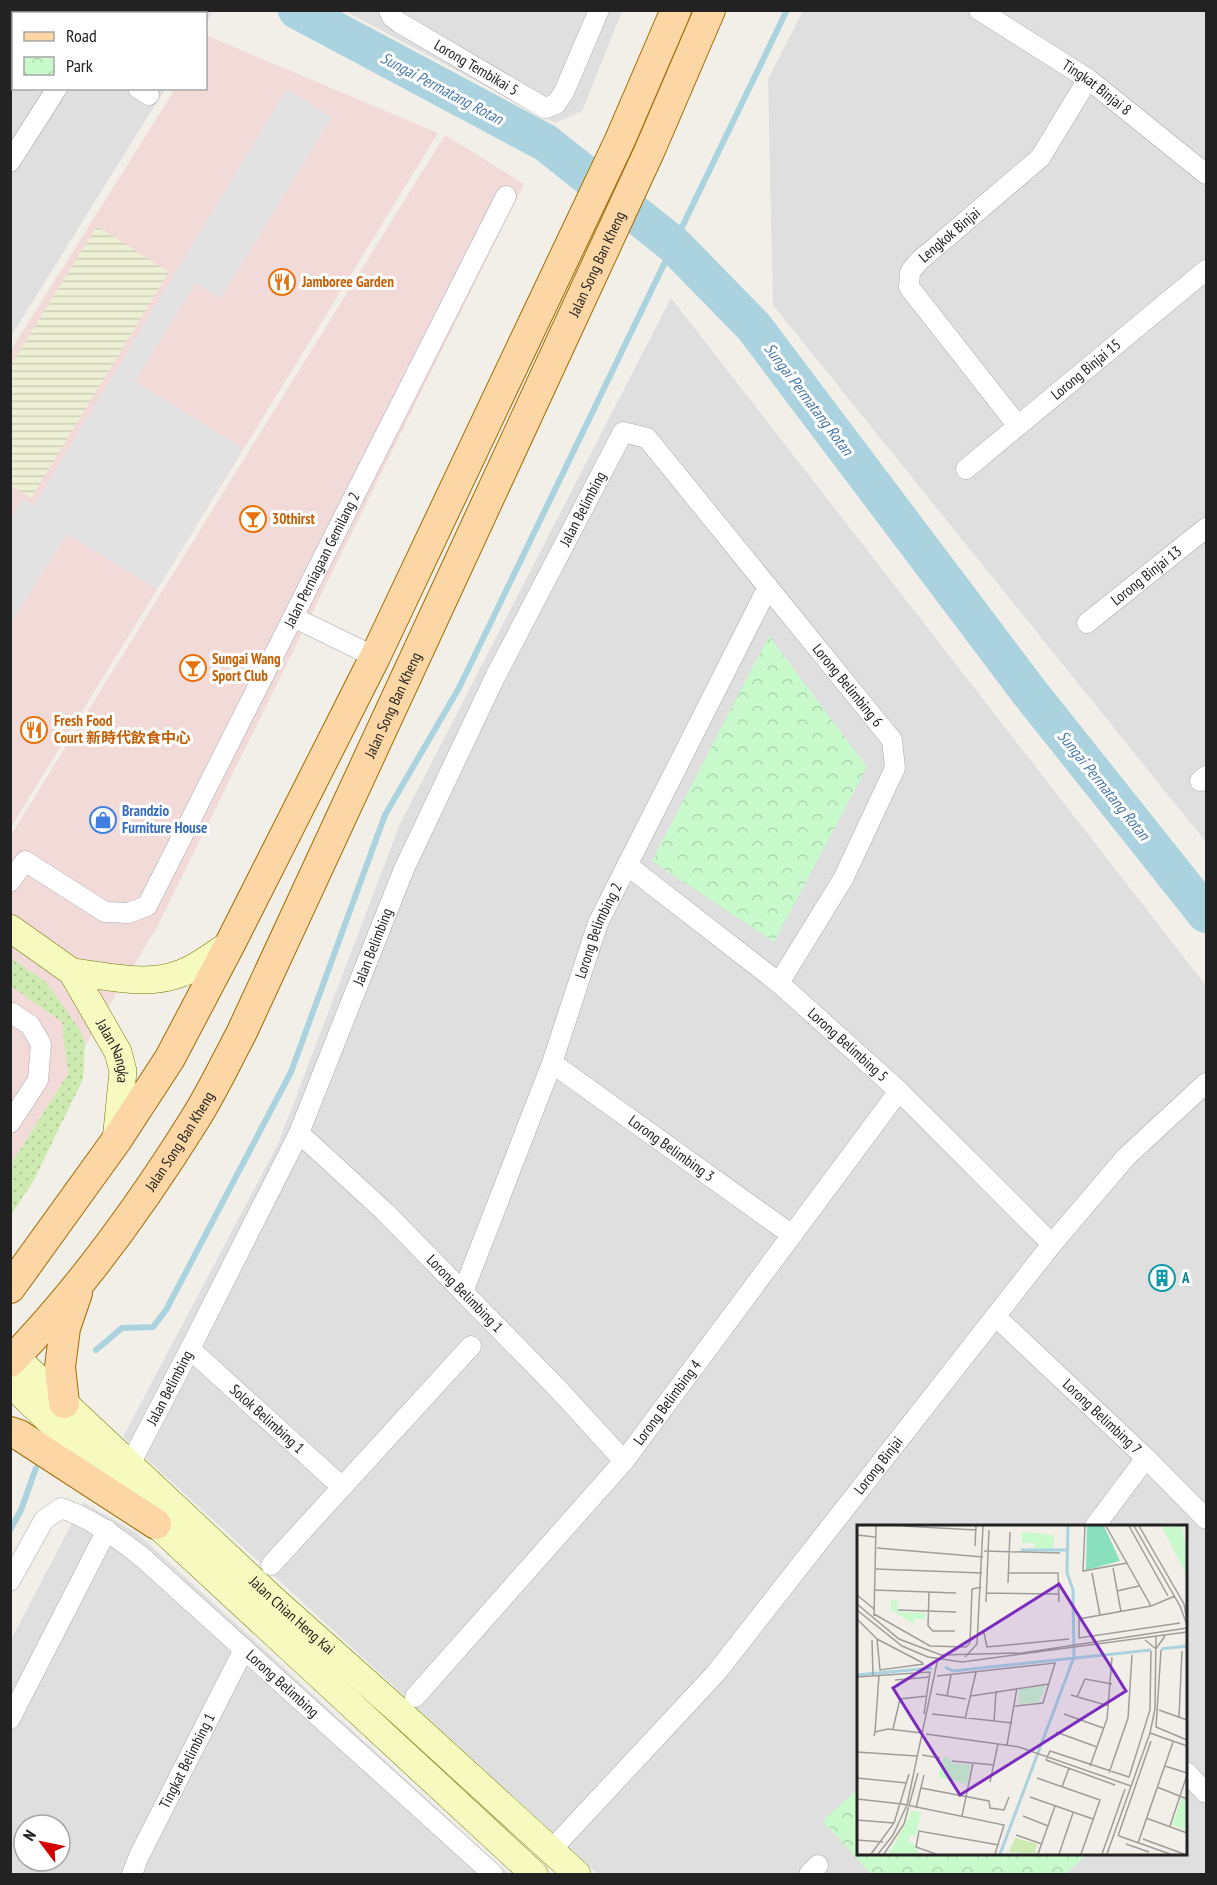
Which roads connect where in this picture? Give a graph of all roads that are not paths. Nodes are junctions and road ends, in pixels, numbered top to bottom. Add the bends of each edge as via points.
1 (389, 10) edge
2 (599, 10) edge
3 (676, 10) edge
4 (710, 10) edge
5 (979, 10) edge
6 (1088, 79) junction
7 (56, 90) edge
8 (10, 162) edge
9 (1206, 174) edge
10 (506, 196) dead end
11 (1206, 270) edge
12 (1018, 426) junction
13 (623, 432) joint
14 (966, 469) dead end
15 (1206, 528) edge
16 (768, 587) junction
17 (293, 617) junction
18 (1088, 623) dead end
19 (375, 657) junction
20 (627, 865) junction
21 (10, 882) edge
22 (10, 928) edge
23 (230, 944) junction
24 (72, 972) junction
25 (779, 983) junction
26 (10, 1012) edge
27 (552, 1063) junction
28 (1206, 1083) edge
29 (899, 1092) junction
30 (10, 1124) edge
31 (299, 1133) junction
32 (116, 1141) junction
33 (792, 1235) junction
34 (43, 1242) junction
35 (1052, 1244) junction
36 (10, 1259) edge
37 (81, 1282) junction
38 (10, 1288) edge
39 (463, 1292) junction
40 (995, 1316) junction
41 (471, 1346) dead end
42 (190, 1349) junction
43 (12, 1363) edge
44 (64, 1403) junction
45 (10, 1432) edge
46 (1146, 1458) junction
47 (624, 1461) junction
48 (130, 1464) junction
49 (342, 1487) junction
50 (1206, 1519) edge
51 (156, 1524) junction
52 (1096, 1525) edge
53 (107, 1530) junction
54 (271, 1565) dead end
55 (10, 1581) edge
56 (244, 1649) junction
57 (415, 1696) dead end
58 (10, 1719) edge
59 (1187, 1774) edge
60 (1206, 1793) edge
61 (552, 1849) junction
62 (533, 1874) edge
63 (132, 1875) edge
64 (493, 1875) edge
65 (577, 1875) edge

1 - 2 street, Lorong Tembikai 5 via 400,23 545,108 556,104 564,92
3 - 19 main road via 620,141
4 - 37 main road, Jalan Song Ban Kheng via 650,152 241,1034 196,1117
5 - 6 street, Tingkat Binjai 8
6 - 9 street, Tingkat Binjai 8
6 - 12 street, Lengkok Binjai via 1040,158 910,272 909,287
7 - 8 street
10 - 17 street, Jalan Perniagaan Gemilang 2
11 - 12 street, Lorong Binjai 15
12 - 14 street, Lorong Binjai 15
13 - 16 street, Lorong Belimbing 6 via 647,438
13 - 31 street, Jalan Belimbing via 495,677 404,869
15 - 18 street, Lorong Binjai 13
16 - 20 street, Lorong Belimbing 2
16 - 25 street, Lorong Belimbing 6 via 892,740 895,768 843,879
17 - 19 street
17 - 21 street, Jalan Perniagaan Gemilang 2 via 147,906 128,913 105,912 25,861
19 - 23 main road
20 - 25 street, Lorong Belimbing 5
20 - 27 street, Lorong Belimbing 2 via 598,923
22 - 24 main road, Jalan Nangka
23 - 24 main road, Jalan Nangka via 184,973 163,979
23 - 32 main road via 170,1058
24 - 32 main road, Jalan Nangka via 118,1052 123,1071
25 - 29 street, Lorong Belimbing 5
26 - 30 street via 30,1025 41,1044 38,1080
27 - 33 street, Lorong Belimbing 3
27 - 39 street, Lorong Belimbing 2
28 - 35 street, Lorong Binjai via 1126,1157
29 - 33 street, Lorong Belimbing 4
29 - 35 street, Lorong Belimbing 5
31 - 39 street, Lorong Belimbing 1 via 385,1212
31 - 42 street, Jalan Belimbing
32 - 34 main road
33 - 47 street, Lorong Belimbing 4
34 - 36 street
34 - 38 main road
35 - 40 street, Lorong Binjai
37 - 43 main road, Jalan Song Ban Kheng
37 - 44 main road via 65,1328 60,1366
39 - 47 street, Lorong Belimbing 1
40 - 46 street, Lorong Belimbing 7
40 - 61 street, Lorong Binjai via 716,1673
41 - 49 street
42 - 48 street, Jalan Belimbing
42 - 49 street, Solok Belimbing 1
43 - 44 main road, Jalan Chian Heng Kai
43 - 51 main road, Jalan Chian Heng Kai
44 - 48 main road, Jalan Chian Heng Kai
45 - 51 main road
46 - 50 street, Lorong Belimbing 7
46 - 52 street
47 - 57 street, Lorong Belimbing 4
48 - 61 main road, Jalan Chian Heng Kai via 273,1599
49 - 54 street
51 - 62 main road, Jalan Chian Heng Kai
53 - 55 street, Lorong Belimbing via 62,1508 44,1520
53 - 56 street, Lorong Belimbing
53 - 58 street
56 - 63 street, Tingkat Belimbing 1
56 - 64 street, Lorong Belimbing
59 - 60 street
61 - 65 main road, Jalan Chian Heng Kai

